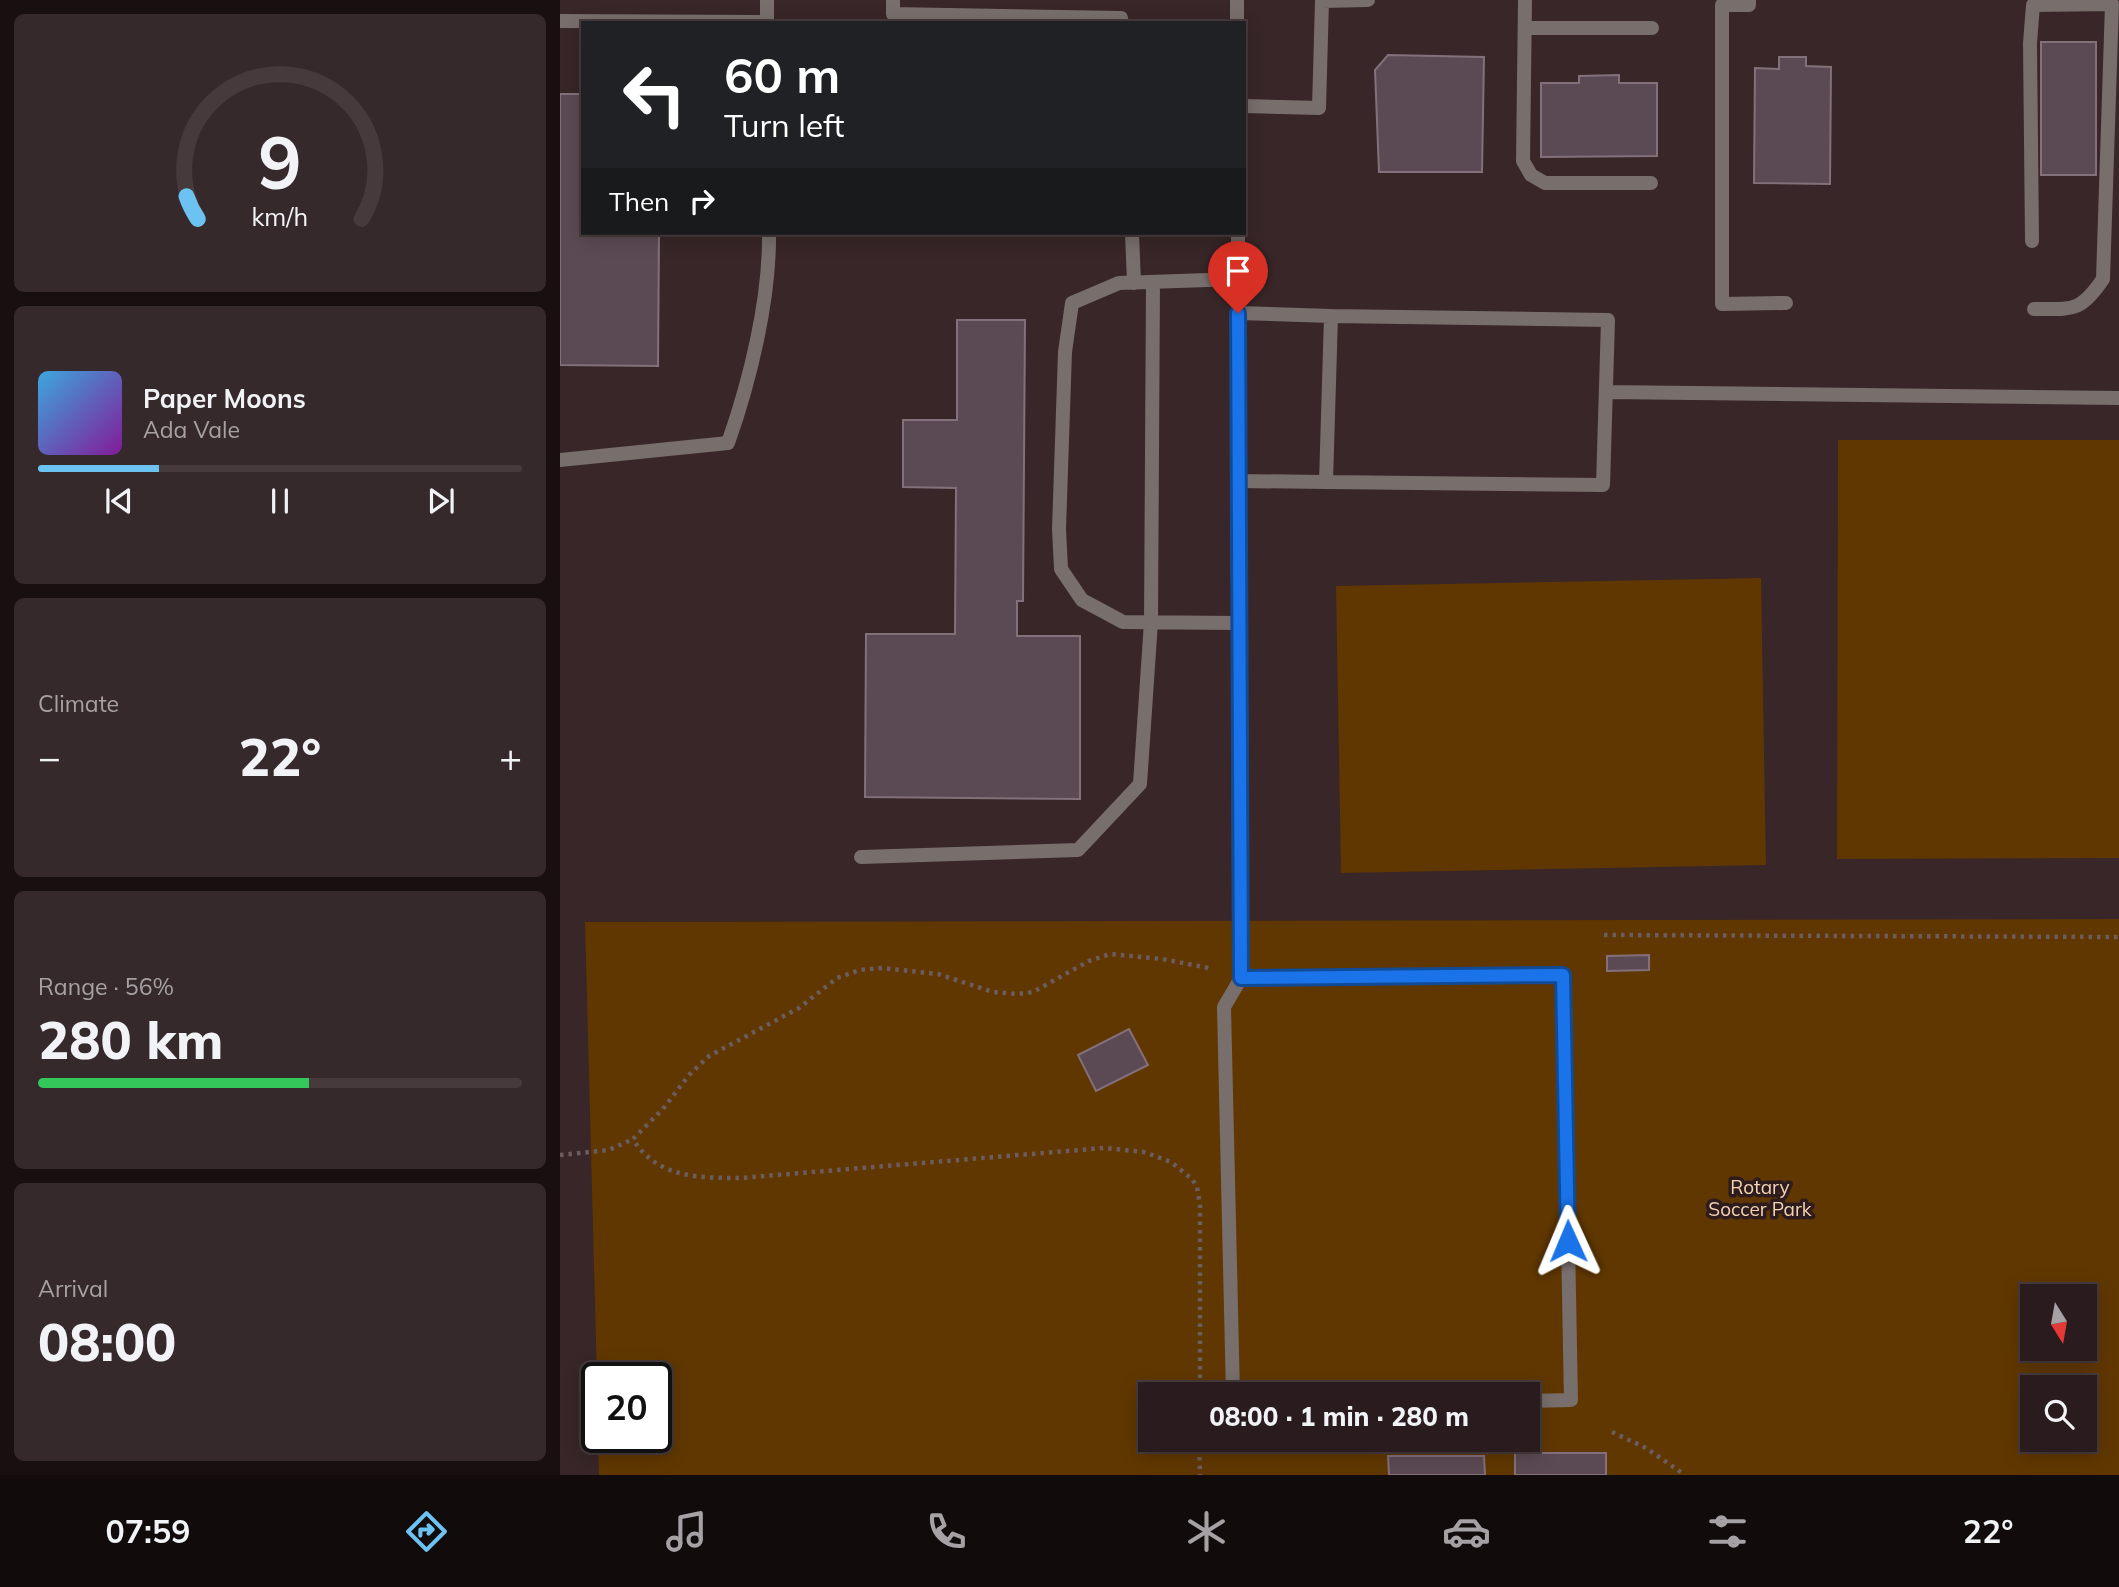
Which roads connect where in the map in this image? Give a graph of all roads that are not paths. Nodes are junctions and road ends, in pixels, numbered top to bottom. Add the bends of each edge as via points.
1 (767, 0) edge
2 (893, 0) edge
3 (1237, 0) edge
4 (1368, 0) edge
5 (1525, 0) edge
6 (1749, 0) edge
7 (2076, 2) edge
8 (560, 21) edge
9 (581, 21) edge
10 (767, 21) edge
11 (1122, 21) edge
12 (1237, 21) edge
13 (1525, 27) junction
14 (1651, 28) dead end
15 (1246, 106) edge
16 (1651, 183) dead end
17 (769, 235) edge
18 (1132, 235) edge
19 (1238, 235) edge
20 (2032, 241) dead end
21 (1238, 279) junction
22 (1153, 282) junction
23 (1134, 283) junction
24 (1786, 303) dead end
25 (2034, 309) dead end
26 (1238, 313) junction
27 (1331, 316) junction
28 (1606, 392) junction
29 (2119, 398) edge
30 (560, 460) edge
31 (1238, 481) junction
32 (1326, 482) junction
33 (1151, 622) junction
34 (1238, 623) junction
35 (861, 857) dead end
36 (1241, 978) junction
37 (1233, 1382) edge
38 (1540, 1401) edge

1 - 10 street
2 - 11 street via 893,14
3 - 12 street
4 - 15 street via 1322,1 1319,108
5 - 13 street
6 - 24 street via 1749,5 1722,5 1722,304
7 - 20 street via 2033,5 2029,43
7 - 25 street via 2112,4 2103,279 2090,298 2073,309
8 - 9 street
13 - 14 street
13 - 16 street via 1523,161 1531,175 1545,183
17 - 30 street via 770,269 744,400 728,443
18 - 23 street
19 - 21 street
21 - 22 street
21 - 26 street
22 - 23 street
22 - 33 street
23 - 33 street via 1119,283 1072,303 1065,352 1060,569 1082,600 1123,622
26 - 27 street
26 - 31 street
27 - 28 street via 1608,320
27 - 32 street
28 - 29 street
28 - 32 street via 1603,485
31 - 32 street
31 - 34 street
33 - 34 street
33 - 35 street via 1140,785 1078,850
34 - 36 street
36 - 37 street via 1224,1007
36 - 38 street via 1563,975 1571,1400

